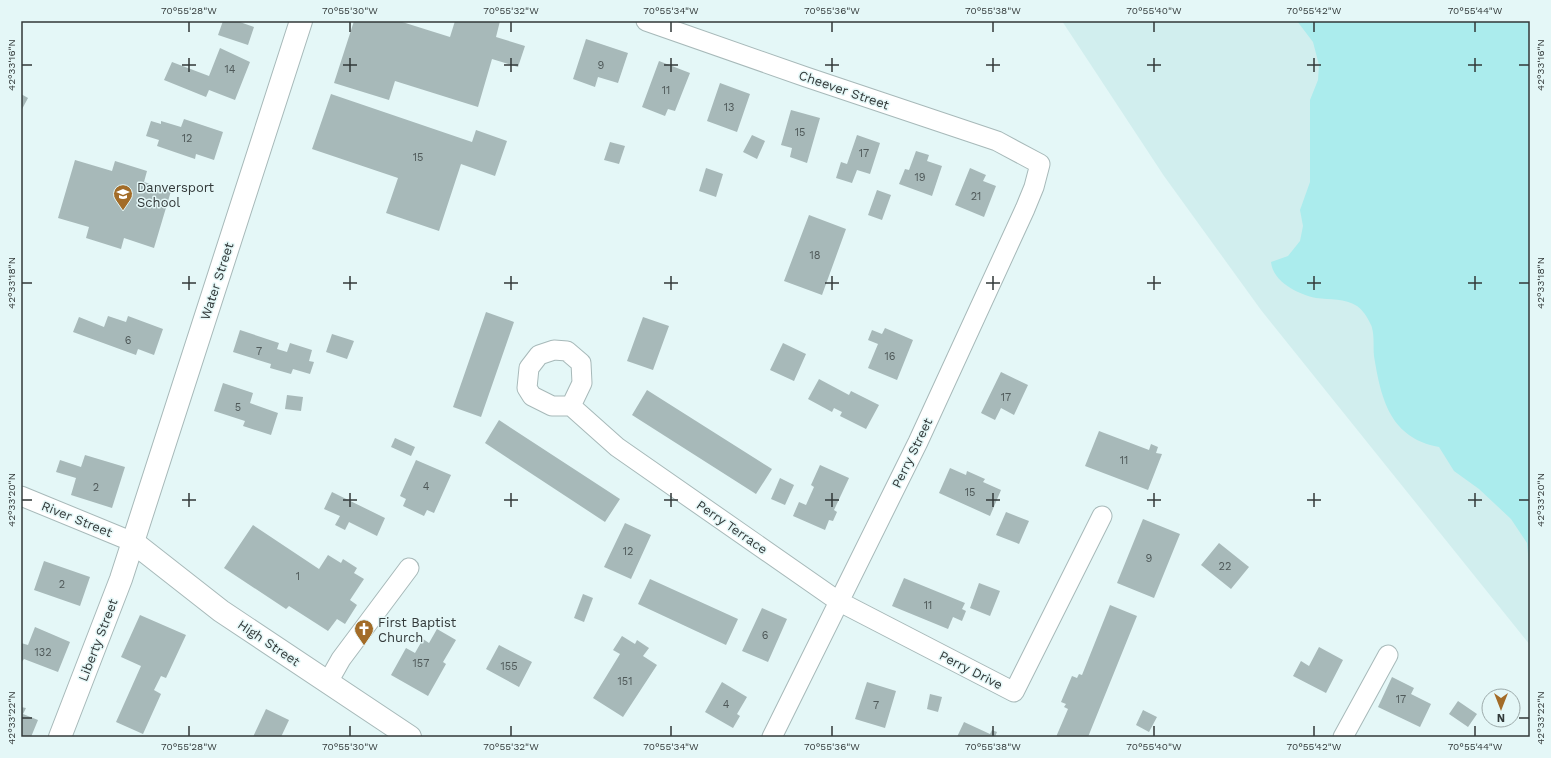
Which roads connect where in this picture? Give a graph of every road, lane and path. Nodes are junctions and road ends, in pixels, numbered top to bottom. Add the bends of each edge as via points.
1 (300, 21) edge
2 (646, 21) edge
3 (1040, 164) joint
4 (571, 406) dead end
5 (21, 496) edge
6 (1102, 516) dead end
7 (132, 542) junction
8 (409, 568) dead end
9 (838, 601) junction
10 (1388, 655) dead end
11 (328, 682) junction
12 (60, 737) edge
13 (410, 737) edge
14 (772, 737) edge
15 (1343, 737) edge

1 - 7 main road, Water Street
2 - 3 street, Cheever Street via 997,141
3 - 9 street, Perry Street via 1025,210 918,442
4 - 9 street, Perry Terrace via 618,447
5 - 7 street, River Street
6 - 9 street, Perry Drive via 1014,692
7 - 11 main road, High Street via 221,611
7 - 12 main road, Liberty Street via 110,610
8 - 11 street via 341,659
9 - 14 street, Perry Street
10 - 15 street
11 - 13 main road, High Street

